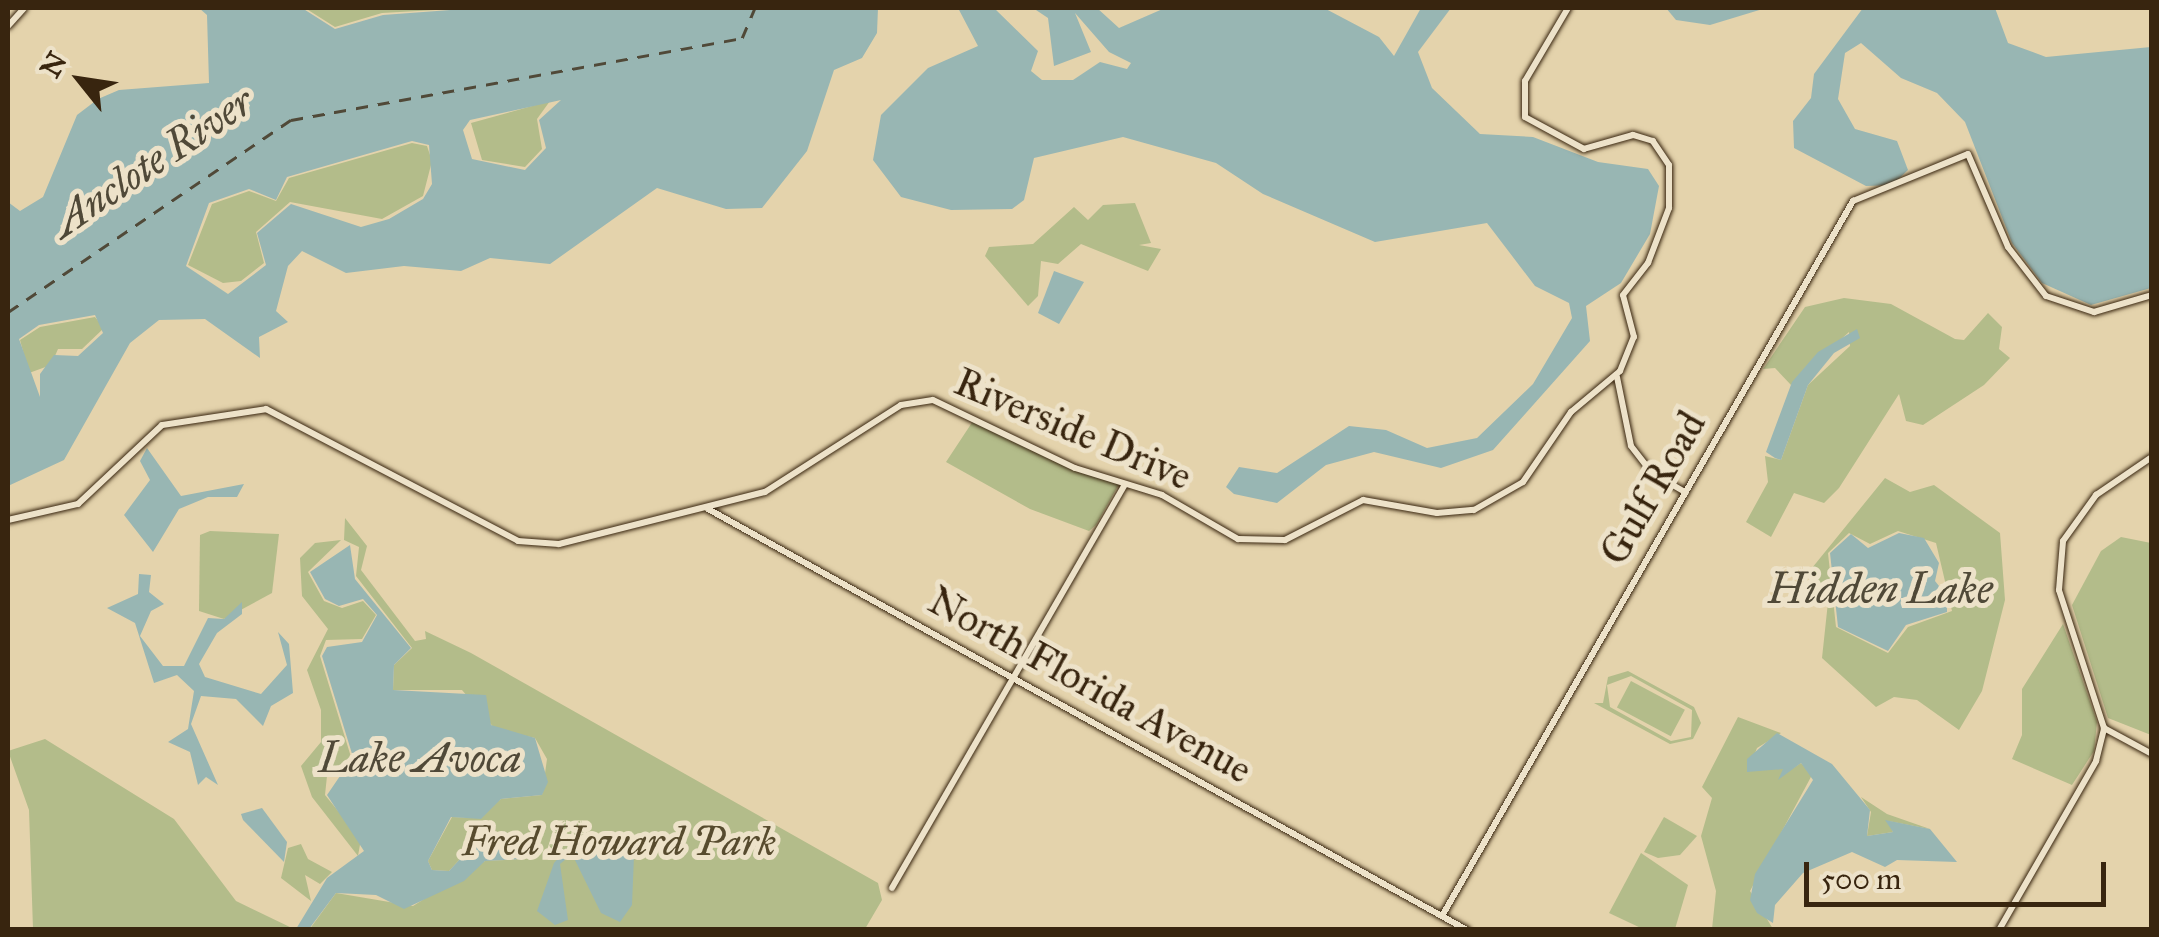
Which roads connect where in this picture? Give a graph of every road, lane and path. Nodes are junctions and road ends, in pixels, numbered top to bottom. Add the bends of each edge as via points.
1 (24, 8) edge
2 (1568, 8) edge
3 (8, 26) edge
4 (2152, 295) edge
5 (1617, 376) junction
6 (2152, 458) edge
7 (1125, 484) junction
8 (1686, 493) junction
9 (724, 504) junction
10 (707, 508) junction
11 (726, 518) junction
12 (8, 520) edge
13 (1014, 678) junction
14 (2104, 728) junction
15 (2152, 754) edge
16 (892, 888) dead end
17 (1442, 916) junction
18 (1467, 930) edge
19 (1998, 930) edge

1 - 3 street
2 - 5 street via 1525,82 1525,117 1584,149 1648,138 1663,150 1671,177 1660,237 1623,295 1634,336
4 - 8 street, Gulf Road via 2094,312 2045,295 2008,247 1968,154 1851,204
5 - 7 street, Riverside Drive via 1571,412 1523,482 1474,510 1437,514 1363,500 1285,540 1246,541
5 - 8 street via 1631,446 1652,473
6 - 14 street via 2086,504 2059,558 2060,594
7 - 9 street, Riverside Drive via 1075,468 949,401 925,400 901,405 764,492
7 - 13 street
8 - 17 street, Gulf Road
9 - 10 street, Riverside Drive
9 - 11 street
10 - 11 street, North Florida Avenue
10 - 12 street, Riverside Drive via 559,544 526,543 293,417 246,408 162,425 78,504
11 - 13 street, North Florida Avenue
13 - 16 street
13 - 17 street, North Florida Avenue
14 - 15 street
14 - 19 street via 2096,761
17 - 18 street, North Florida Avenue

